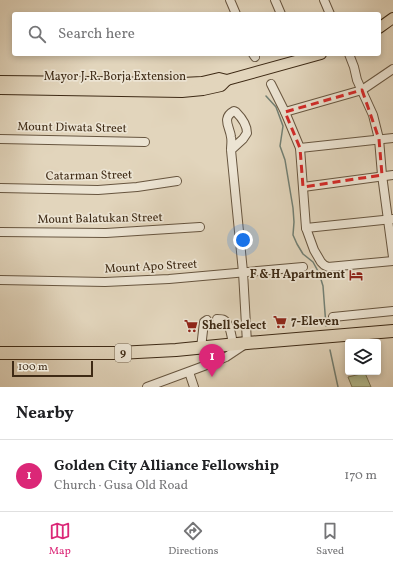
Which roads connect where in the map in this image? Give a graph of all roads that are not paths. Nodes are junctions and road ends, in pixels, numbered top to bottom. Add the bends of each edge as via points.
1 (230, 0) edge
2 (275, 0) edge
3 (324, 0) edge
4 (235, 12) edge
5 (280, 12) edge
6 (328, 12) edge
7 (393, 18) edge
8 (381, 27) edge
9 (314, 56) edge
10 (344, 56) edge
11 (350, 56) edge
12 (393, 69) edge
13 (357, 80) junction
14 (0, 81) edge
15 (271, 84) dead end
16 (68, 87) junction
17 (0, 89) edge
18 (362, 90) junction
19 (285, 112) junction
20 (393, 138) edge
21 (379, 139) junction
22 (0, 140) edge
23 (145, 142) dead end
24 (300, 148) junction
25 (231, 150) dead end
26 (382, 175) junction
27 (393, 175) edge
28 (177, 181) dead end
29 (303, 187) junction
30 (0, 188) edge
31 (391, 219) edge
32 (200, 227) dead end
33 (306, 228) junction
34 (0, 232) edge
35 (393, 257) edge
36 (393, 261) edge
37 (303, 267) dead end
38 (243, 272) junction
39 (0, 280) edge
40 (393, 311) edge
41 (333, 316) dead end
42 (217, 319) dead end
43 (207, 320) dead end
44 (393, 331) edge
45 (246, 343) junction
46 (233, 345) junction
47 (201, 348) junction
48 (0, 353) edge
49 (189, 372) junction
50 (147, 387) edge
51 (194, 387) edge

1 - 4 street
2 - 5 street
3 - 6 street
7 - 8 main road
9 - 16 main road, Mayor J. R. Borja Extension via 203,90 182,92 135,87
10 - 13 street
11 - 13 street
12 - 18 street
13 - 18 street
14 - 16 main road, Mayor J. R. Borja Extension
15 - 19 street
16 - 17 main road, Mayor J. R. Borja Extension
18 - 19 street
18 - 21 street
19 - 24 street
20 - 21 street
21 - 24 street
21 - 26 street
22 - 23 street, Mount Diwata Street
24 - 29 street
25 - 38 street
26 - 27 street
26 - 29 street
26 - 31 street
28 - 30 street, Catarman Street via 98,190
29 - 33 street
31 - 33 street
31 - 35 street
32 - 34 street, Mount Balatukan Street via 106,233
33 - 36 street via 314,250 328,267
37 - 38 street, Mount Apo Street
38 - 39 street, Mount Apo Street via 105,282
38 - 45 street
40 - 41 street
42 - 46 street via 226,322
43 - 47 street via 204,322
44 - 45 highway, 9
45 - 46 highway, 9
45 - 49 street via 226,357
46 - 47 highway, 9
47 - 48 highway, 9 via 118,353
49 - 50 street
49 - 51 street

